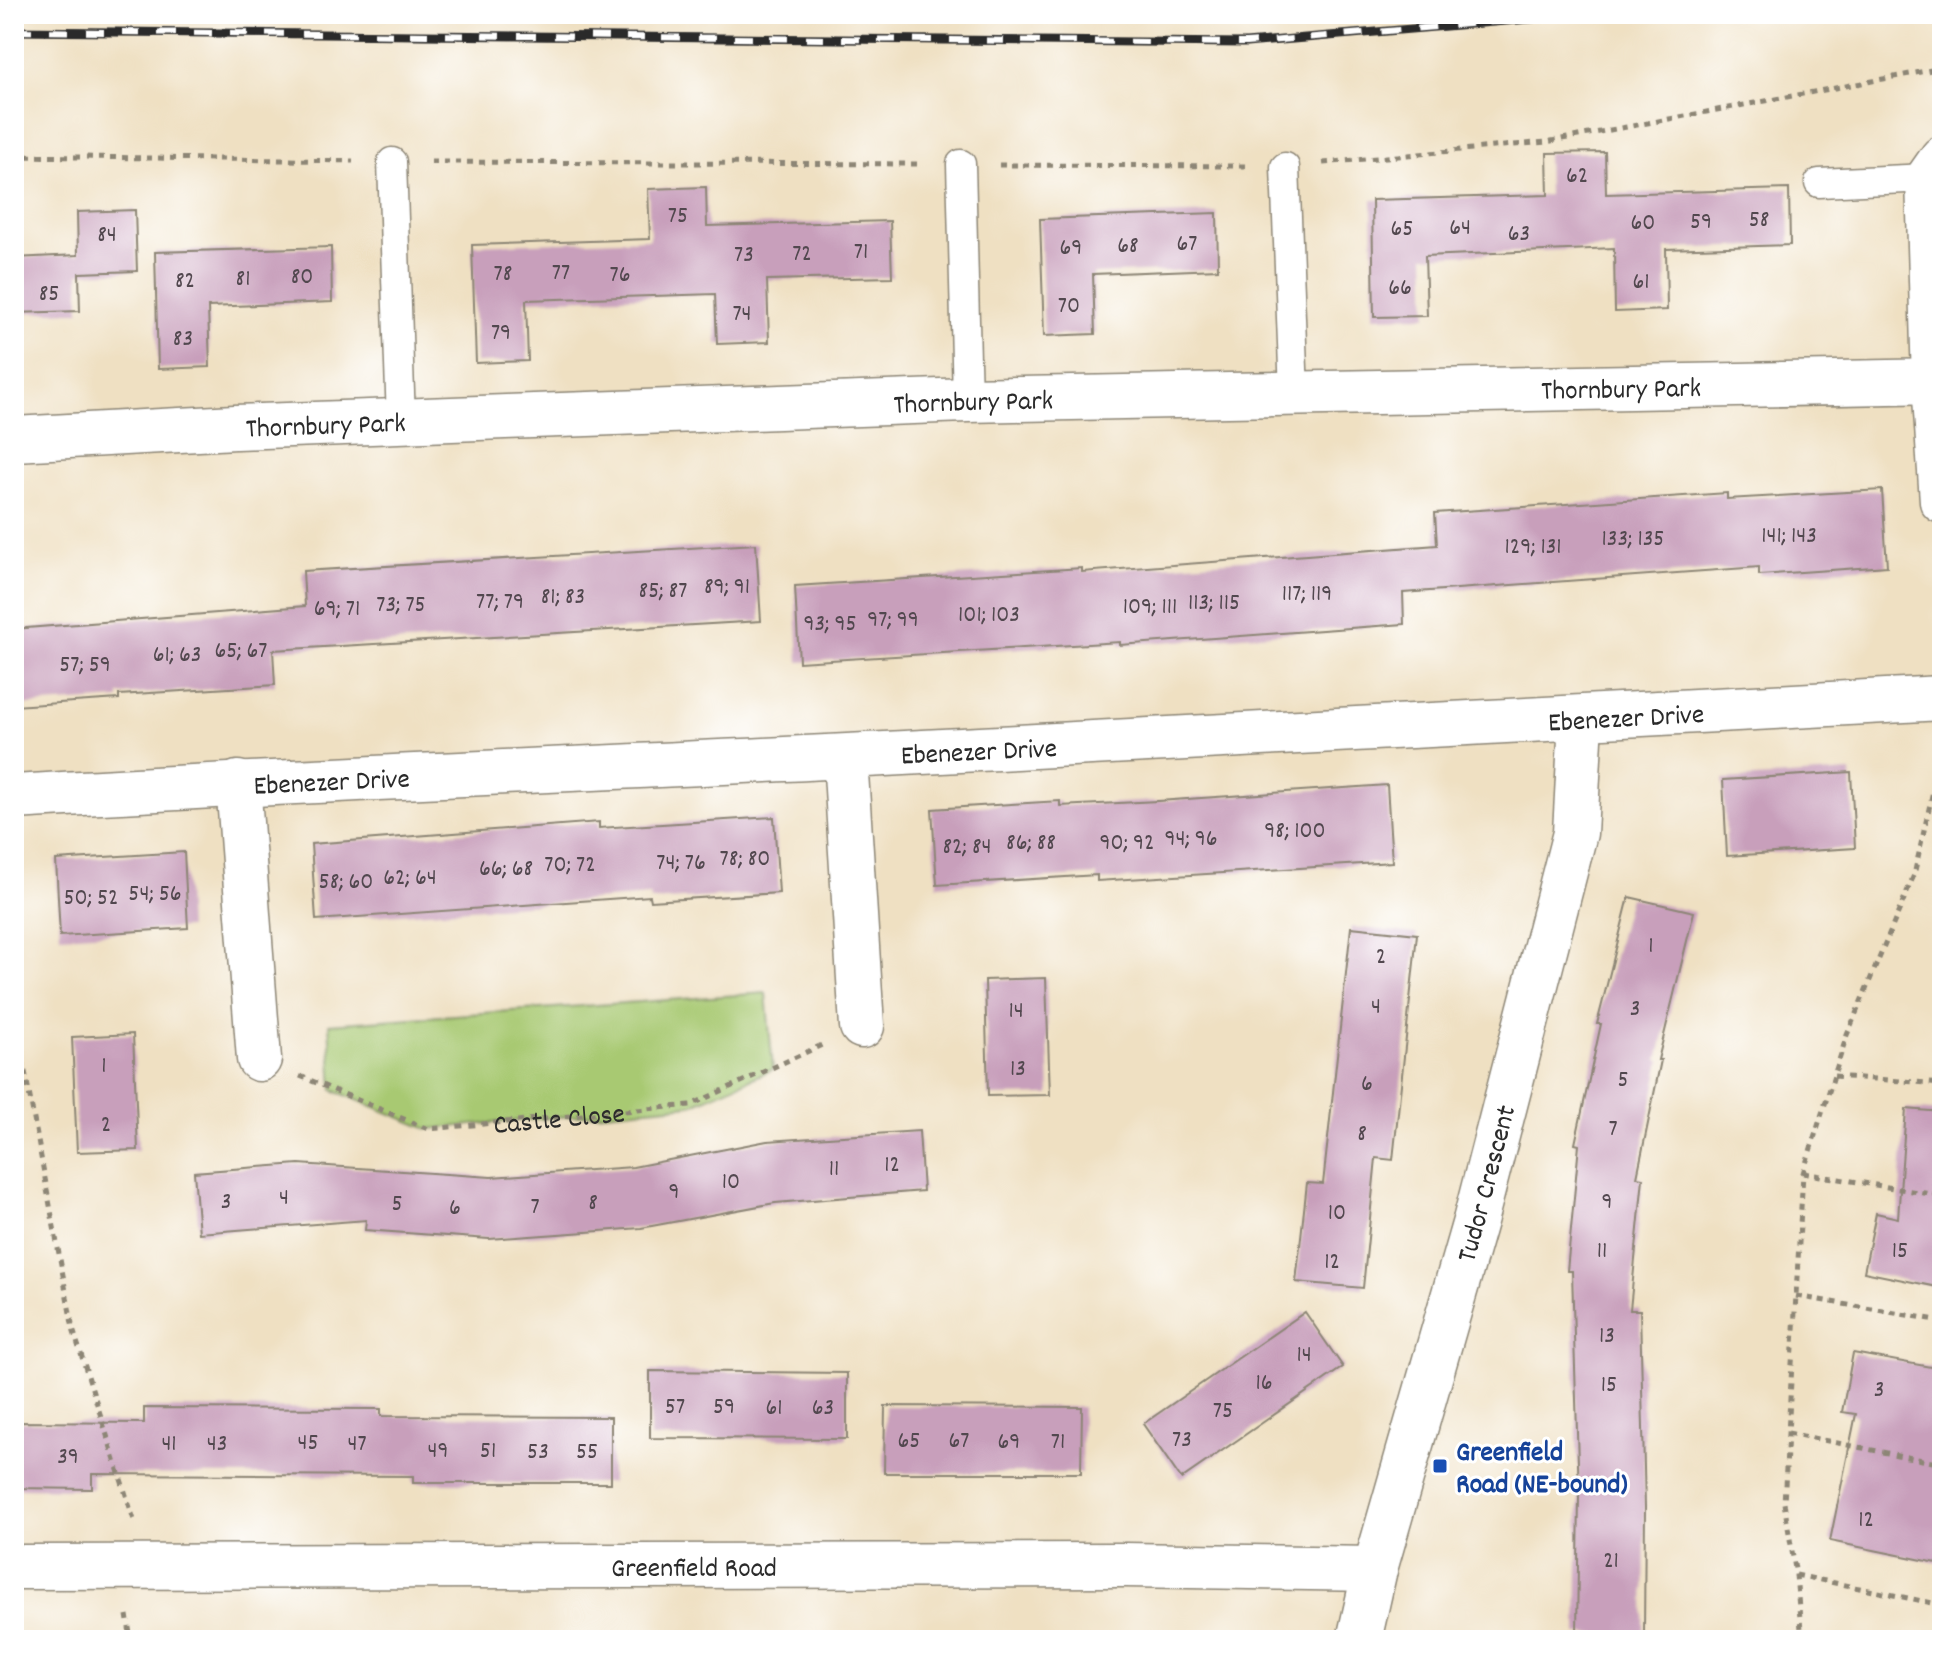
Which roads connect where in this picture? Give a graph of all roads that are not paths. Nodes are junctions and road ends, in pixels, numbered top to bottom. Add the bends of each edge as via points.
1 (392, 162) dead end
2 (961, 164) dead end
3 (1285, 167) dead end
4 (1935, 168) edge
5 (1819, 183) dead end
6 (1938, 382) edge
7 (1294, 393) junction
8 (967, 400) junction
9 (401, 421) junction
10 (14, 439) edge
11 (1942, 501) edge
12 (1942, 698) edge
13 (1581, 720) junction
14 (845, 757) junction
15 (238, 783) junction
16 (14, 797) edge
17 (862, 1026) road end
18 (259, 1059) road end
19 (14, 1567) edge
20 (1375, 1569) junction
21 (1359, 1640) edge

1 - 9 lane
2 - 8 lane
3 - 7 lane
4 - 5 lane
4 - 6 street
6 - 7 street, Thornbury Park
6 - 11 street
7 - 8 street, Thornbury Park
8 - 9 street, Thornbury Park
9 - 10 street, Thornbury Park
12 - 13 street, Ebenezer Drive
13 - 14 street, Ebenezer Drive
13 - 20 street, Tudor Crescent via 1575,833 1475,1221
14 - 15 street, Ebenezer Drive
14 - 17 street
15 - 16 street, Ebenezer Drive
15 - 18 street
19 - 20 street, Greenfield Road
20 - 21 street, Tudor Crescent

